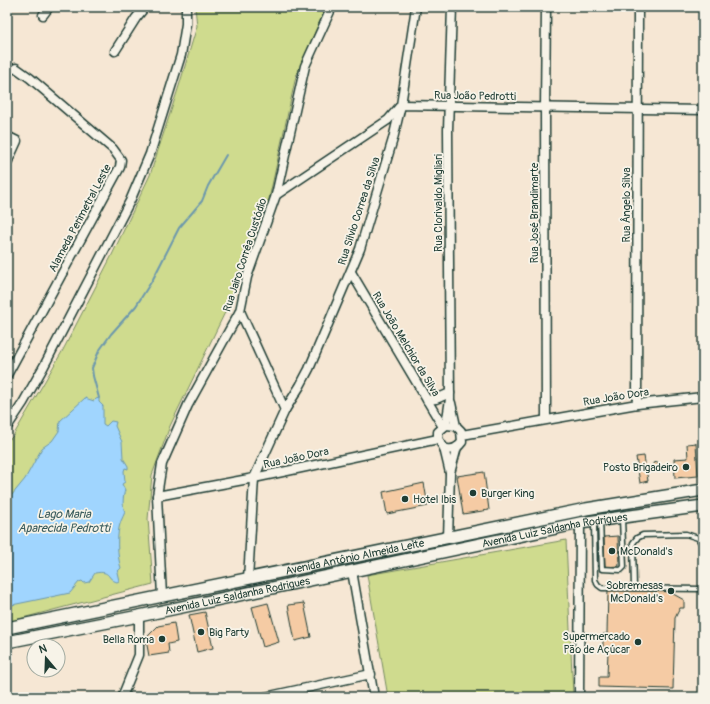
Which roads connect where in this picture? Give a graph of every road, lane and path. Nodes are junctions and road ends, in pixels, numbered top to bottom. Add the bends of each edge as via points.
1 (49, 7) edge
2 (145, 7) edge
3 (186, 7) edge
4 (332, 7) edge
5 (416, 7) edge
6 (452, 7) edge
7 (546, 7) edge
8 (638, 7) edge
9 (43, 15) dead end
10 (115, 51) dead end
11 (7, 71) edge
12 (401, 106) junction
13 (450, 107) junction
14 (545, 108) junction
15 (637, 108) junction
16 (703, 110) edge
17 (7, 139) edge
18 (7, 163) edge
19 (276, 195) junction
20 (351, 272) junction
21 (240, 311) junction
22 (7, 375) edge
23 (450, 396) junction
24 (703, 397) edge
25 (427, 400) junction
26 (637, 404) junction
27 (285, 410) junction
28 (546, 419) junction
29 (444, 426) junction
30 (456, 426) junction
31 (7, 427) edge
32 (462, 435) junction
33 (438, 439) junction
34 (457, 447) junction
35 (444, 448) junction
36 (450, 472) junction
37 (254, 478) junction
38 (703, 490) edge
39 (157, 496) junction
40 (703, 506) edge
41 (622, 518) junction
42 (597, 521) junction
43 (580, 523) junction
44 (448, 538) junction
45 (703, 552) edge
46 (352, 571) junction
47 (248, 579) junction
48 (634, 588) junction
49 (703, 589) edge
50 (162, 596) junction
51 (139, 616) junction
52 (7, 628) edge
53 (7, 642) edge
54 (371, 674) junction
55 (122, 697) edge
56 (265, 697) edge
57 (374, 697) edge
58 (579, 697) edge

1 - 9 street
2 - 10 street
3 - 31 street via 181,55 150,154 133,194 44,366
4 - 19 street, Rua Jairo Corrêa Custódio via 305,66
5 - 12 street, Rua Silvio Correa da Silva
6 - 13 street, Rua Clorivaldo Migliari
7 - 14 street, Rua José Brandimarte
8 - 15 street, Rua Ângelo Silva
11 - 22 street, Alameda Perimetral Leste via 16,68 30,78 113,148 121,160
12 - 13 street, Rua João Pedrotti
12 - 19 street via 388,120
12 - 20 street, Rua Silvio Correa da Silva
13 - 14 street, Rua João Pedrotti
13 - 23 street, Rua Clorivaldo Migliari
14 - 15 street, Rua João Pedrotti
14 - 28 street, Rua José Brandimarte
15 - 16 street, Rua João Pedrotti
15 - 26 street, Rua Ângelo Silva
17 - 18 street via 9,137 17,141
19 - 21 street, Rua Jairo Corrêa Custódio via 247,277
20 - 25 street, Rua João Melchior da Silva
20 - 27 street, Rua Silvio Correa da Silva via 309,369
21 - 27 street
21 - 39 street, Rua Jairo Corrêa Custódio via 182,418 162,464
23 - 25 street
23 - 29 street, Rua Clorivaldo Migliari
23 - 30 street, Rua Clorivaldo Migliari
24 - 26 street, Rua João Dora
25 - 29 street, Rua João Melchior da Silva
26 - 28 street, Rua João Dora
27 - 37 street, Rua Silvio Correa da Silva
28 - 32 street, Rua João Dora
29 - 30 street
29 - 33 street via 438,432
30 - 32 street
32 - 34 street via 462,442
33 - 35 street
33 - 37 street, Rua João Dora
34 - 35 street
34 - 36 street
35 - 36 street
36 - 44 street
37 - 39 street, Rua João Dora
37 - 47 street, Rua Silvio Correa da Silva
38 - 44 main road, Avenida Antônio Almeida Leite
39 - 50 street, Rua Jairo Corrêa Custódio
40 - 41 main road, Avenida Luiz Saldanha Rodrigues
41 - 42 main road, Avenida Luiz Saldanha Rodrigues
41 - 42 lane via 624,567 621,570 602,569
42 - 43 main road, Avenida Luiz Saldanha Rodrigues
42 - 48 lane via 595,580 602,588
43 - 46 main road, Avenida Luiz Saldanha Rodrigues
43 - 58 street
44 - 47 main road, Avenida Antônio Almeida Leite
45 - 48 lane via 703,546 698,538 686,534 643,535 637,538 633,543
46 - 51 main road, Avenida Luiz Saldanha Rodrigues
46 - 54 street
47 - 50 main road, Avenida Antônio Almeida Leite
48 - 49 lane
50 - 52 main road, Avenida Antônio Almeida Leite
51 - 53 main road, Avenida Luiz Saldanha Rodrigues
51 - 55 street via 139,655
54 - 56 street
54 - 57 street

